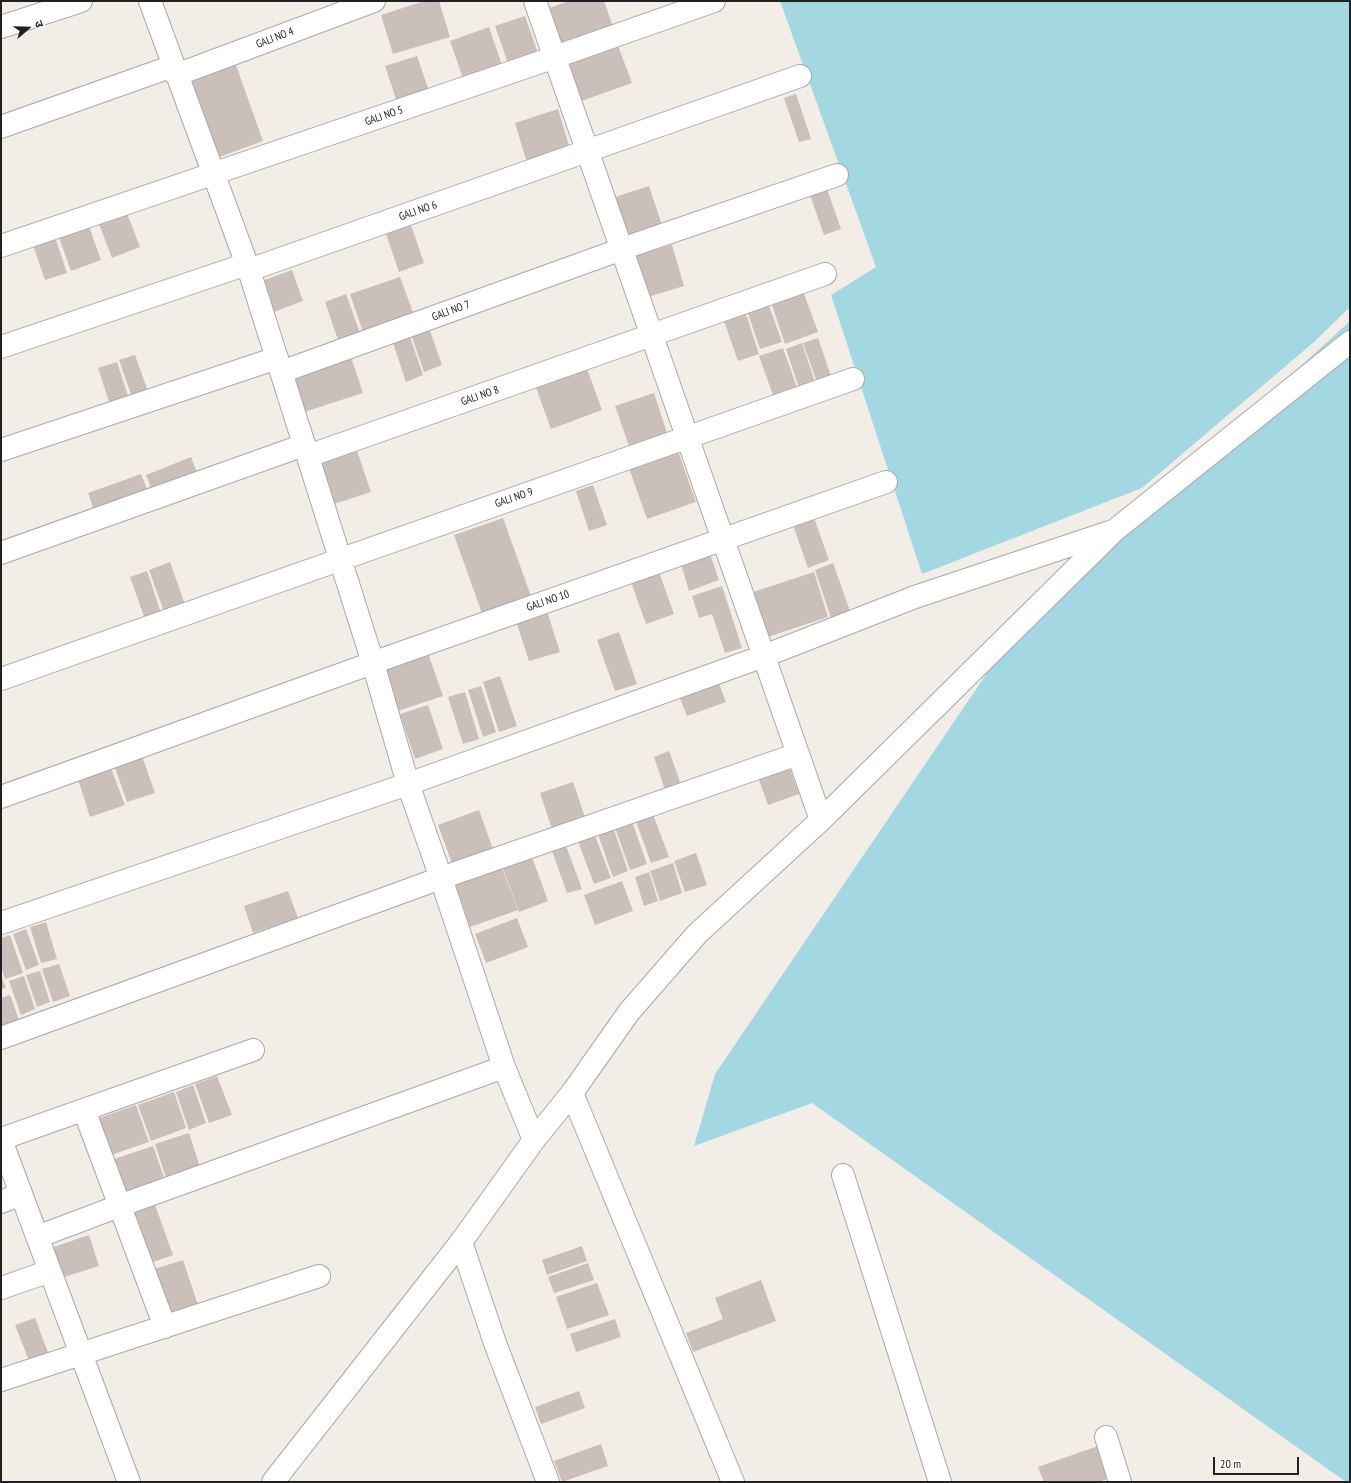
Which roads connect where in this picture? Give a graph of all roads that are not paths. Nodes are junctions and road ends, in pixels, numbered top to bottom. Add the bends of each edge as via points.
1 (80, 1) edge
2 (150, 1) edge
3 (374, 1) edge
4 (535, 1) edge
5 (714, 1) edge
6 (1, 27) edge
7 (555, 57) junction
8 (174, 70) junction
9 (800, 76) dead end
10 (1, 127) edge
11 (588, 152) junction
12 (213, 174) junction
13 (836, 175) dead end
14 (1, 246) edge
15 (622, 249) junction
16 (248, 267) junction
17 (825, 274) dead end
18 (652, 335) junction
19 (1350, 342) edge
20 (1, 347) edge
21 (279, 365) junction
22 (853, 379) dead end
23 (687, 438) junction
24 (1, 450) edge
25 (306, 451) junction
26 (886, 482) dead end
27 (1115, 530) junction
28 (723, 540) junction
29 (1, 553) edge
30 (341, 559) junction
31 (764, 656) junction
32 (373, 663) junction
33 (1, 679) edge
34 (798, 754) junction
35 (408, 784) junction
36 (1, 797) edge
37 (821, 820) junction
38 (441, 878) junction
39 (1, 923) edge
40 (1, 1038) edge
41 (253, 1050) dead end
42 (504, 1067) junction
43 (572, 1093) junction
44 (84, 1110) junction
45 (1, 1140) edge
46 (534, 1140) junction
47 (843, 1175) dead end
48 (21, 1194) junction
49 (1, 1202) edge
50 (119, 1206) junction
51 (37, 1237) junction
52 (460, 1242) junction
53 (50, 1271) junction
54 (319, 1276) dead end
55 (1, 1288) edge
56 (165, 1327) junction
57 (81, 1354) junction
58 (1, 1380) edge
59 (1106, 1437) dead end
60 (128, 1482) edge
61 (273, 1482) edge
62 (548, 1482) edge
63 (733, 1482) edge
64 (940, 1482) edge
65 (1120, 1482) edge

1 - 6 street
2 - 8 street
3 - 8 street, GALI NO 4
4 - 7 street
5 - 7 street, GALI NO 5
7 - 11 street
7 - 12 street, GALI NO 5
8 - 10 street, GALI NO 4
8 - 12 street
9 - 11 street, GALI NO 6
11 - 15 street
11 - 16 street, GALI NO 6
12 - 14 street, GALI NO 5
12 - 16 street
13 - 15 street, GALI NO 7
15 - 18 street
15 - 21 street, GALI NO 7
16 - 20 street, GALI NO 6
16 - 21 street
17 - 18 street, GALI NO 8
18 - 23 street
18 - 25 street, GALI NO 8
19 - 27 street
21 - 24 street, GALI NO 7
21 - 25 street
22 - 23 street, GALI NO 9
23 - 28 street
23 - 30 street, GALI NO 9
25 - 29 street, GALI NO 8
25 - 30 street
26 - 28 street, GALI NO 10
27 - 31 street via 915,597
27 - 37 street
28 - 31 street
28 - 32 street, GALI NO 10
30 - 32 street
30 - 33 street, GALI NO 9
31 - 34 street
31 - 35 street
32 - 35 street
32 - 36 street, GALI NO 10
34 - 37 street
34 - 38 street
35 - 38 street
35 - 39 street
37 - 43 street via 697,934 629,1012
38 - 40 street
38 - 42 street
41 - 44 street
42 - 46 street
42 - 50 street
43 - 46 street
43 - 63 street
44 - 45 street
44 - 50 street
45 - 48 street
46 - 52 street
47 - 64 street
48 - 49 street
48 - 51 street
50 - 51 street
50 - 56 street
51 - 53 street
52 - 61 street
52 - 62 street
53 - 55 street
53 - 57 street
54 - 56 street
56 - 57 street
57 - 58 street
57 - 60 street
59 - 65 street

